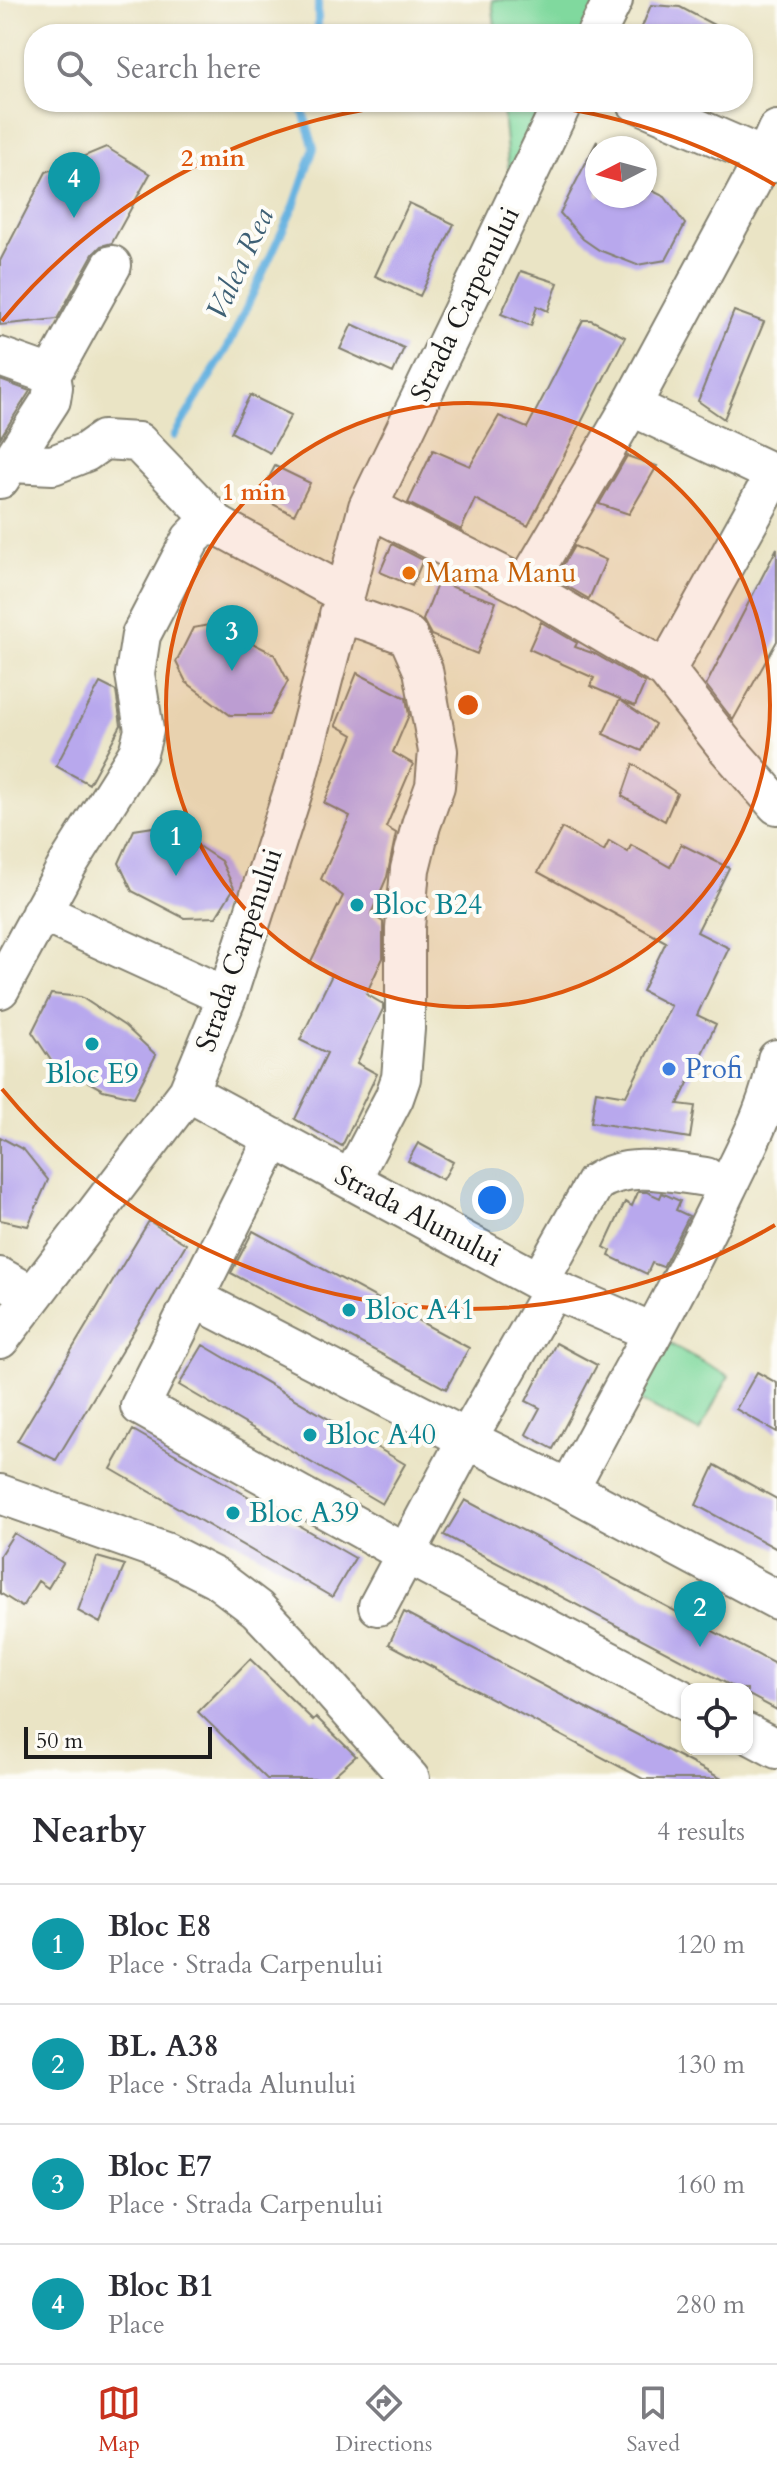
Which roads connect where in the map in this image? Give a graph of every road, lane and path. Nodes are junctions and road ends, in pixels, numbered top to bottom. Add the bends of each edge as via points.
1 (613, 0) edge
2 (601, 24) edge
3 (558, 112) edge
4 (665, 112) edge
5 (773, 150) edge
6 (112, 265) dead end
7 (0, 357) edge
8 (51, 375) junction
9 (631, 406) junction
10 (6, 471) edge
11 (776, 475) edge
12 (368, 507) junction
13 (219, 526) junction
14 (525, 587) junction
15 (341, 604) junction
16 (666, 670) junction
17 (777, 805) edge
18 (41, 912) junction
19 (0, 989) edge
20 (227, 997) junction
21 (777, 1059) edge
22 (188, 1092) junction
23 (274, 1138) junction
24 (706, 1177) dead end
25 (351, 1180) junction
26 (546, 1285) junction
27 (16, 1286) edge
28 (194, 1298) junction
29 (652, 1332) junction
30 (0, 1339) edge
31 (467, 1439) junction
32 (569, 1489) junction
33 (0, 1494) edge
34 (406, 1554) junction
35 (777, 1600) edge
36 (378, 1606) dead end
37 (681, 1699) edge
38 (753, 1736) edge
39 (777, 1749) edge
40 (410, 1779) edge

1 - 2 street
3 - 12 street, Strada Carpenului
4 - 5 street
5 - 9 street
6 - 8 street
7 - 8 street
8 - 10 street via 51,400
9 - 11 street
9 - 14 street
10 - 13 street via 53,465 103,440 138,442
11 - 16 street
12 - 14 street
12 - 15 street, Strada Carpenului
13 - 15 street
13 - 18 street via 203,527 191,539 141,635 135,674 144,730 138,753
14 - 16 street
15 - 20 street, Strada Carpenului via 297,779
15 - 25 street via 367,621 408,636 423,670 438,751 435,786 410,869 401,1078
16 - 17 street
18 - 19 street
18 - 20 street
20 - 22 street, Strada Carpenului
21 - 29 street via 752,1136 693,1261
22 - 23 street, Strada Alunului
22 - 27 street, Strada Carpenului
23 - 25 street, Strada Alunului
23 - 28 street
24 - 26 street via 644,1169 608,1174 595,1183
25 - 26 street, Strada Alunului
26 - 29 street, Strada Alunului
26 - 31 street
27 - 30 street, Strada Carpenului
28 - 31 street
28 - 34 street via 140,1406
29 - 32 street
31 - 32 street
31 - 34 street
32 - 35 street
33 - 40 street via 165,1552 216,1578 257,1609
34 - 36 street
34 - 37 street
38 - 39 street

